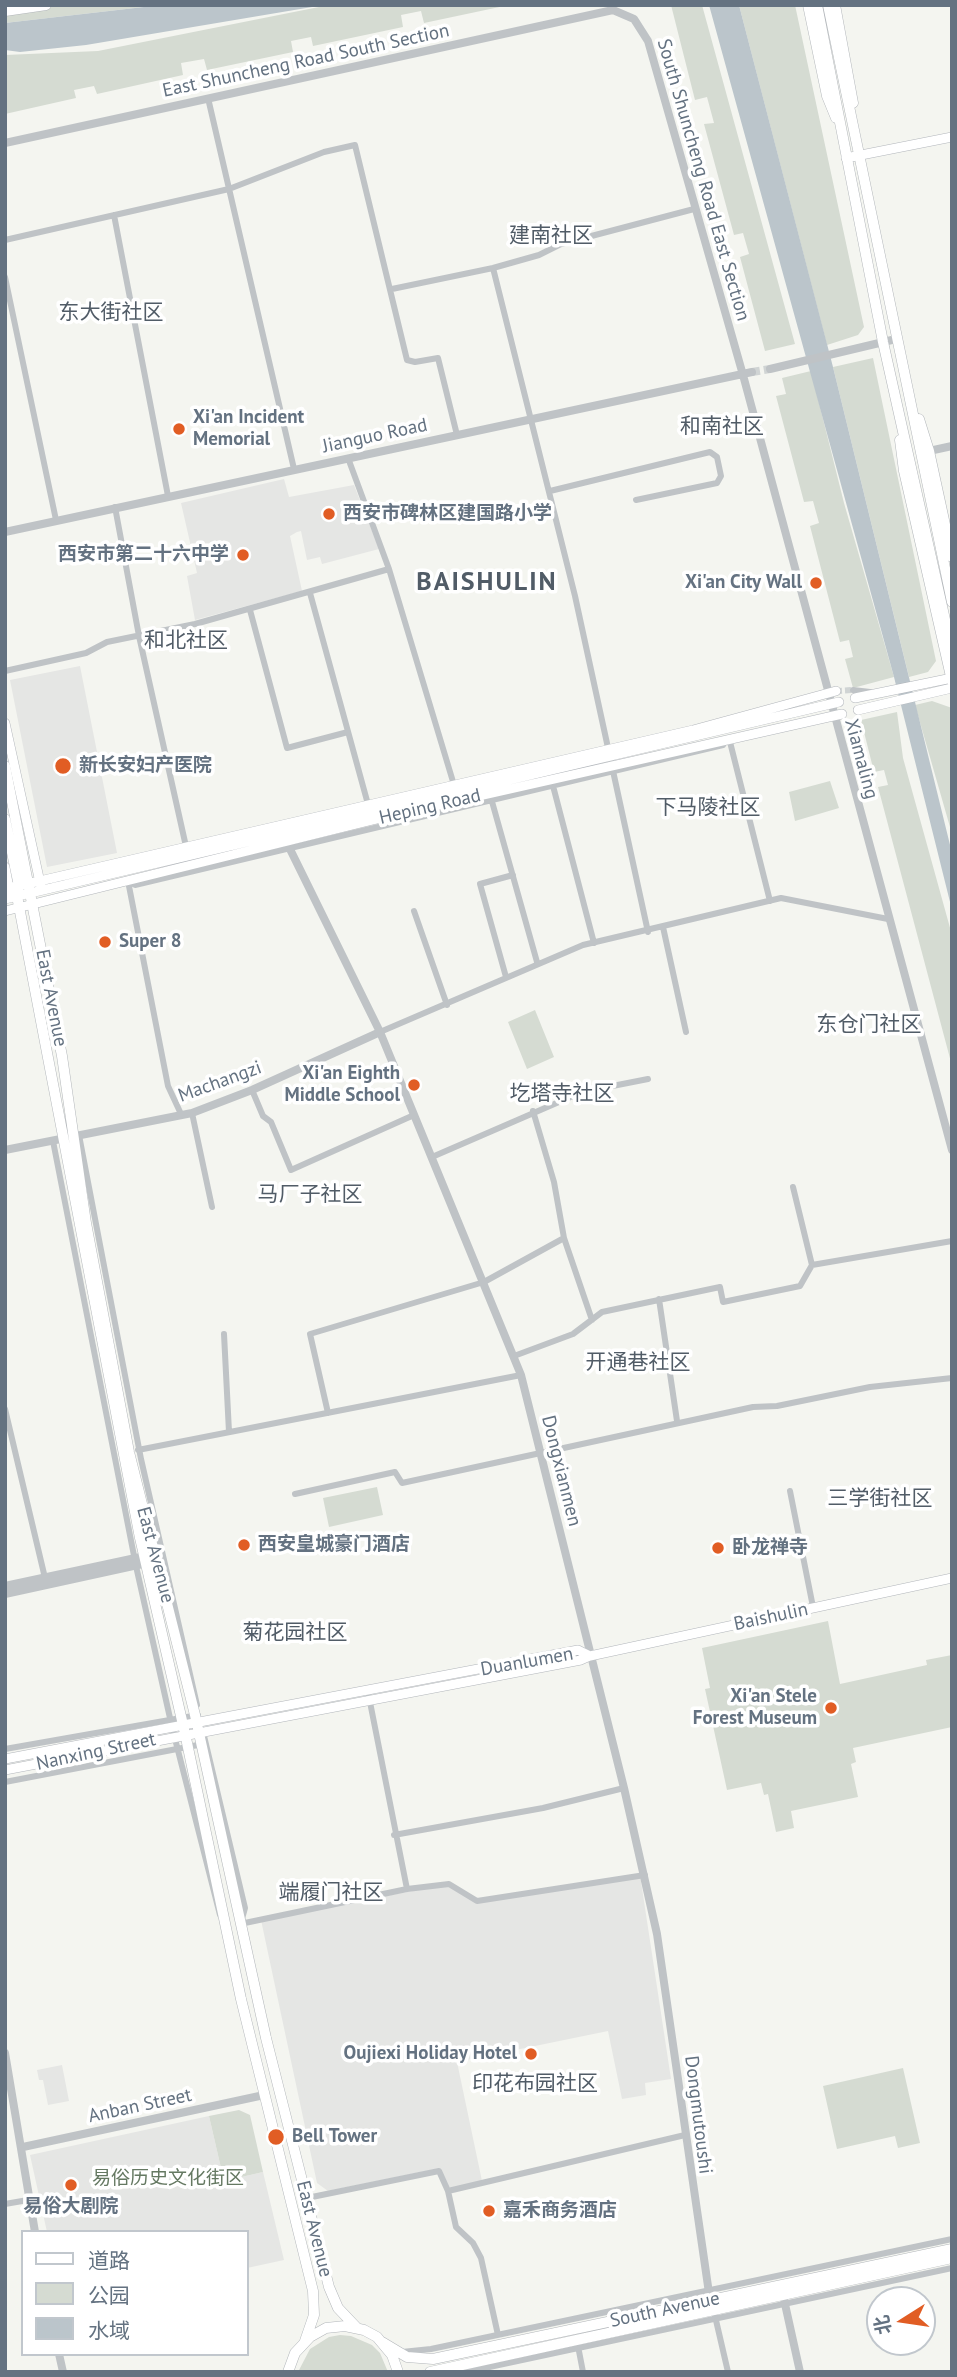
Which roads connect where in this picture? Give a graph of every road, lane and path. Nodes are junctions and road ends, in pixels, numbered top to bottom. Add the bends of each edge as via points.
1 (46, 5) edge
2 (808, 5) edge
3 (817, 5) edge
4 (828, 5) edge
5 (835, 5) edge
6 (613, 10) joint
7 (5, 12) edge
8 (208, 98) junction
9 (854, 124) junction
10 (840, 128) junction
11 (952, 137) edge
12 (5, 143) edge
13 (860, 156) junction
14 (846, 158) junction
15 (229, 189) junction
16 (694, 209) junction
17 (114, 215) junction
18 (5, 240) edge
19 (493, 268) junction
20 (5, 277) edge
21 (392, 289) junction
22 (896, 339) junction
23 (883, 342) junction
24 (770, 369) tunnel mouth
25 (903, 372) junction
26 (748, 373) junction
27 (892, 377) junction
28 (533, 419) junction
29 (457, 435) junction
30 (952, 446) edge
31 (929, 451) junction
32 (348, 458) junction
33 (294, 469) junction
34 (550, 491) junction
35 (168, 496) junction
36 (636, 500) dead end
37 (115, 507) junction
38 (55, 520) junction
39 (5, 532) edge
40 (952, 557) edge
41 (389, 569) junction
42 (310, 593) junction
43 (952, 602) edge
44 (250, 610) junction
45 (139, 636) junction
46 (951, 651) edge
47 (5, 671) edge
48 (951, 681) edge
49 (936, 686) junction
50 (832, 693) junction
51 (854, 694) tunnel mouth
52 (834, 703) junction
53 (858, 710) dead end
54 (838, 715) junction
55 (5, 723) edge
56 (348, 732) junction
57 (730, 740) junction
58 (613, 761) junction
59 (5, 766) edge
60 (552, 783) junction
61 (454, 786) junction
62 (491, 797) junction
63 (371, 813) junction
64 (5, 819) edge
65 (288, 844) junction
66 (187, 852) junction
67 (5, 867) edge
68 (513, 875) junction
69 (128, 881) junction
70 (21, 890) edge
71 (770, 901) junction
72 (39, 903) junction
73 (13, 910) edge
74 (414, 911) dead end
75 (888, 919) junction
76 (663, 927) junction
77 (648, 932) junction
78 (594, 943) junction
79 (537, 962) junction
80 (506, 977) junction
81 (447, 1005) junction
82 (380, 1032) junction
83 (686, 1032) dead end
84 (648, 1079) dead end
85 (252, 1090) junction
86 (533, 1111) junction
87 (192, 1113) junction
88 (181, 1114) junction
89 (414, 1115) junction
90 (67, 1138) junction
91 (5, 1150) edge
92 (952, 1150) edge
93 (432, 1157) junction
94 (793, 1187) dead end
95 (212, 1207) dead end
96 (564, 1238) junction
97 (952, 1241) edge
98 (812, 1265) junction
99 (484, 1282) junction
100 (659, 1299) junction
101 (592, 1320) junction
102 (224, 1334) dead end
103 (514, 1356) junction
104 (521, 1375) junction
105 (952, 1378) edge
106 (5, 1409) edge
107 (328, 1413) junction
108 (677, 1422) junction
109 (229, 1432) junction
110 (130, 1452) junction
111 (540, 1452) junction
112 (790, 1491) dead end
113 (295, 1493) dead end
114 (141, 1561) junction
115 (45, 1578) junction
116 (952, 1578) edge
117 (5, 1586) edge
118 (5, 1594) edge
119 (813, 1607) junction
120 (590, 1656) junction
121 (369, 1696) junction
122 (198, 1719) junction
123 (182, 1722) junction
124 (172, 1727) junction
125 (203, 1739) junction
126 (187, 1742) junction
127 (5, 1749) edge
128 (177, 1749) junction
129 (5, 1759) edge
130 (5, 1770) edge
131 (5, 1782) edge
132 (624, 1788) junction
133 (394, 1835) junction
134 (645, 1875) junction
135 (407, 1889) junction
136 (240, 1924) junction
137 (226, 1929) junction
138 (657, 1934) joint
139 (5, 2053) edge
140 (264, 2095) junction
141 (685, 2135) junction
142 (23, 2147) junction
143 (448, 2191) junction
144 (307, 2198) junction
145 (28, 2200) junction
146 (5, 2204) edge
147 (35, 2230) edge
148 (952, 2239) edge
149 (952, 2249) edge
150 (952, 2258) edge
151 (952, 2268) edge
152 (784, 2299) junction
153 (712, 2305) junction
154 (357, 2328) junction
155 (498, 2335) junction
156 (306, 2341) junction
157 (382, 2342) junction
158 (576, 2343) junction
159 (395, 2352) junction
160 (288, 2369) edge
161 (398, 2372) edge
162 (430, 2372) edge
163 (466, 2372) edge
164 (583, 2372) edge
165 (728, 2372) edge
166 (800, 2372) edge

1 - 7 main road
2 - 10 main road via 827,96
3 - 10 main road
4 - 9 main road
5 - 9 main road via 853,90
6 - 8 street, East Shuncheng Road South Section
6 - 16 street, South Shuncheng Road East Section via 634,19 649,41
8 - 12 street, East Shuncheng Road South Section
8 - 15 street
9 - 13 main road
10 - 14 main road
11 - 13 main road
13 - 14 main road
13 - 22 main road
14 - 23 main road
15 - 17 street
15 - 21 street via 324,152 355,145
15 - 33 street
16 - 19 street via 561,244
16 - 26 street, South Shuncheng Road East Section
17 - 18 street
17 - 35 street
19 - 21 street
19 - 28 street
20 - 38 street
21 - 29 street via 407,360 438,358
22 - 23 street
22 - 25 main road
23 - 24 street
23 - 27 main road
25 - 31 main road
25 - 43 main road
26 - 28 street, Jianguo Road
26 - 50 street, Xiamaling
27 - 46 main road
27 - 48 main road via 904,471
28 - 29 street, Jianguo Road
28 - 34 street
29 - 32 street, Jianguo Road
30 - 31 street
31 - 40 main road
32 - 33 street, Jianguo Road
32 - 41 street
33 - 35 street, Jianguo Road
34 - 36 street via 710,452 717,457 721,476 717,483
34 - 58 street
35 - 37 street, Jianguo Road
37 - 38 street, Jianguo Road
37 - 45 street
38 - 39 street, Jianguo Road
41 - 42 street
41 - 61 street
42 - 44 street
42 - 56 street
44 - 45 street
44 - 56 street via 287,748
45 - 47 street
45 - 66 street
48 - 49 main road
49 - 51 main road
49 - 53 main road
50 - 52 street, Xiamaling
50 - 58 main road
52 - 54 street, Xiamaling
52 - 58 main road, Heping Road
54 - 57 main road, Heping Road
54 - 75 street, Xiamaling
55 - 70 main road
56 - 63 street
57 - 58 main road, Heping Road
57 - 71 street
58 - 60 main road, Heping Road
58 - 61 main road
58 - 63 main road, Heping Road
58 - 77 street
59 - 70 main road, East Avenue
60 - 62 main road, Heping Road
60 - 78 street
61 - 63 main road
62 - 63 main road, Heping Road
62 - 65 street
62 - 68 street
63 - 65 main road, Heping Road
63 - 66 main road, Heping Road
64 - 70 main road, East Avenue
65 - 69 main road, Heping Road
65 - 82 street, Dongxianmen
66 - 70 main road, Heping Road
67 - 70 main road
68 - 79 street
68 - 80 street via 480,884
69 - 72 main road, Heping Road
69 - 88 street via 168,1086
70 - 72 main road, East Avenue
70 - 73 main road, East Avenue
71 - 75 street via 781,898
71 - 76 street
72 - 73 main road, Heping Road
72 - 90 main road, East Avenue
73 - 90 main road, East Avenue
74 - 81 street
75 - 92 street, Xiamaling
76 - 77 street
76 - 83 street
77 - 78 street
78 - 79 street
79 - 80 street
80 - 81 street
81 - 82 street
82 - 85 street, Machangzi
82 - 89 street, Dongxianmen
84 - 86 street via 582,1092
85 - 87 street, Machangzi
85 - 89 street via 291,1170
86 - 93 street
86 - 96 street via 554,1182
87 - 88 street, Machangzi
87 - 95 street
88 - 90 street, Machangzi
89 - 93 street, Dongxianmen
90 - 91 street, Machangzi
90 - 110 main road, East Avenue
90 - 110 street
90 - 114 street
93 - 99 street, Dongxianmen
94 - 98 street
96 - 99 street
96 - 101 street
97 - 98 street
98 - 100 street via 800,1286 723,1302 720,1287
99 - 103 street, Dongxianmen
99 - 107 street via 310,1334
100 - 101 street via 602,1312
100 - 108 street
101 - 103 street via 573,1334
102 - 109 street
103 - 104 street, Dongxianmen
104 - 107 street
104 - 111 street, Dongxianmen
105 - 108 street via 870,1387
106 - 115 street
107 - 109 street
108 - 111 street
109 - 110 street
110 - 114 main road, East Avenue
110 - 122 main road, East Avenue
111 - 113 street via 402,1483 395,1472
111 - 120 street, Dongxianmen
112 - 119 street
114 - 115 street
114 - 118 street
114 - 123 main road, East Avenue
114 - 124 street
115 - 117 street
116 - 119 main road, Baishulin
119 - 120 main road, Baishulin
120 - 121 main road, Duanlumen via 578,1650
120 - 132 street, Dongxianmen
121 - 122 main road, Duanlumen
121 - 125 main road, Duanlumen
121 - 133 street
122 - 123 main road, Duanlumen
122 - 125 main road, East Avenue
123 - 124 main road, Nanxing Street
123 - 126 main road, East Avenue
124 - 126 main road, Nanxing Street
124 - 127 street
124 - 128 street
124 - 129 main road, Nanxing Street
124 - 130 main road, Nanxing Street
125 - 126 main road, Duanlumen
125 - 136 main road, East Avenue
126 - 128 street
126 - 137 main road, East Avenue
128 - 131 street
128 - 137 street via 214,1900
132 - 133 street
132 - 134 street, Dongxianmen
133 - 135 street
134 - 135 street via 477,1901 449,1884
134 - 138 street, Dongxianmen
135 - 136 street
136 - 144 main road, East Avenue
137 - 140 main road, East Avenue
138 - 141 street, Dongmutoushi
139 - 142 street
140 - 142 street, Anban Street
140 - 156 main road, East Avenue via 313,2291 314,2315
141 - 143 street
141 - 153 street, Dongmutoushi
142 - 145 street
143 - 144 street via 439,2171
143 - 155 street via 456,2227 481,2258
144 - 154 main road, East Avenue via 331,2294
145 - 146 street
145 - 147 street
148 - 153 street
149 - 153 main road, South Avenue
150 - 152 main road, South Avenue
151 - 152 street
152 - 153 main road, South Avenue
152 - 166 street
153 - 155 street
153 - 158 main road, South Avenue
153 - 159 main road, South Avenue via 433,2359
153 - 165 street
154 - 156 main road via 327,2328
154 - 157 main road, South Avenue
155 - 159 street
156 - 160 main road
157 - 159 main road, South Avenue
157 - 161 main road via 393,2355
158 - 162 main road, South Avenue
158 - 163 street
158 - 164 street

